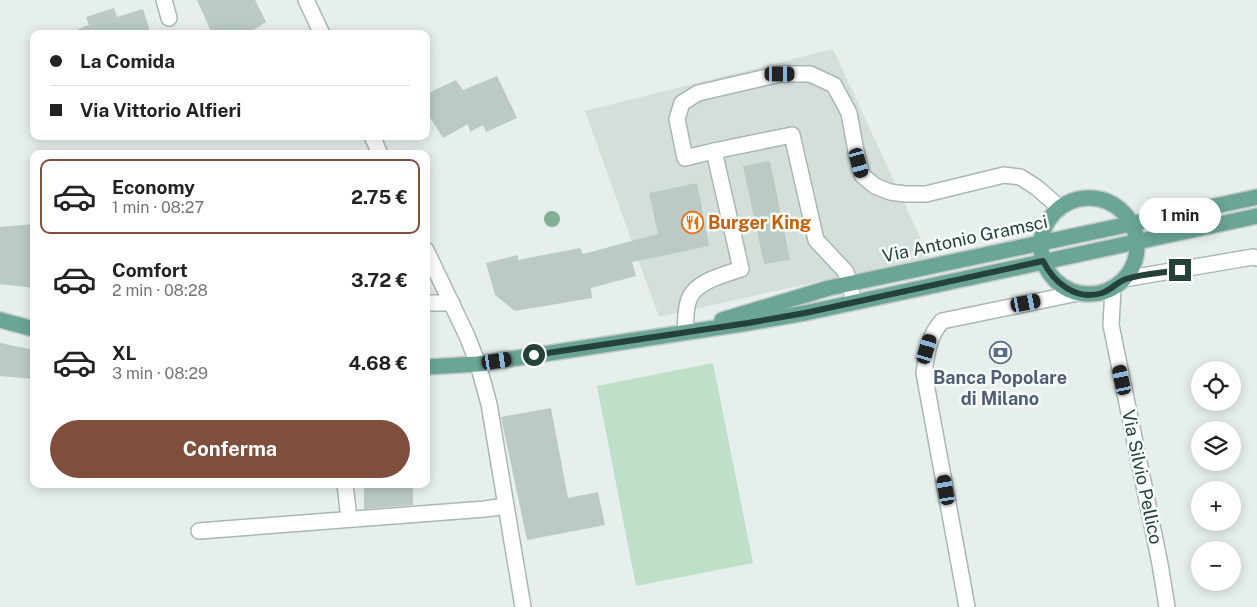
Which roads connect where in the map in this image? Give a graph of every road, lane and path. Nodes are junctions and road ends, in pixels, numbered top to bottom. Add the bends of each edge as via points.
1 (164, 0) edge
2 (306, 0) edge
3 (170, 18) dead end
4 (320, 30) edge
5 (714, 151) junction
6 (1257, 197) edge
7 (1059, 207) junction
8 (1257, 216) edge
9 (1132, 224) junction
10 (1041, 242) junction
11 (1137, 242) junction
12 (430, 258) edge
13 (1257, 258) edge
14 (1043, 261) junction
15 (850, 284) junction
16 (1119, 284) junction
17 (1078, 293) junction
18 (854, 302) junction
19 (430, 303) edge
20 (452, 303) junction
21 (0, 320) edge
22 (30, 328) edge
23 (685, 332) junction
24 (478, 364) junction
25 (430, 367) edge
26 (345, 488) edge
27 (506, 506) junction
28 (349, 520) junction
29 (198, 531) dead end
30 (524, 607) edge
31 (967, 607) edge
32 (1166, 607) edge

1 - 3 street
2 - 4 street
5 - 7 street via 685,158 677,119 682,103 698,93 780,74 810,74 834,85 849,113 862,175 875,186 898,193 926,194 1004,175 1020,178 1036,187
5 - 15 street via 792,135 816,240 843,268
5 - 23 street via 741,268 713,278 693,292 689,298
6 - 9 main road, Via Antonio Gramsci
7 - 9 main road via 1086,197 1101,199 1115,205
7 - 10 main road via 1049,218
8 - 11 main road, Via Antonio Gramsci
9 - 10 main road, Via Antonio Gramsci
9 - 11 main road
10 - 14 main road
10 - 15 main road, Via Antonio Gramsci
11 - 14 main road, Via Antonio Gramsci
11 - 16 main road via 1132,268
12 - 20 street
13 - 16 street
14 - 17 main road via 1059,284
14 - 18 main road, Via Antonio Gramsci
15 - 18 street
15 - 23 main road, Via Antonio Gramsci
16 - 17 main road via 1101,293
16 - 32 street, Via Silvio Pellico via 1111,325
17 - 31 street via 942,321 930,338 924,373
18 - 23 main road, Via Antonio Gramsci via 767,320
19 - 20 street
20 - 24 street
21 - 22 main road
23 - 24 main road, Via Antonio Gramsci
24 - 25 main road, Via Antonio Gramsci
24 - 27 street
26 - 28 street
27 - 28 street
27 - 30 street
28 - 29 street

